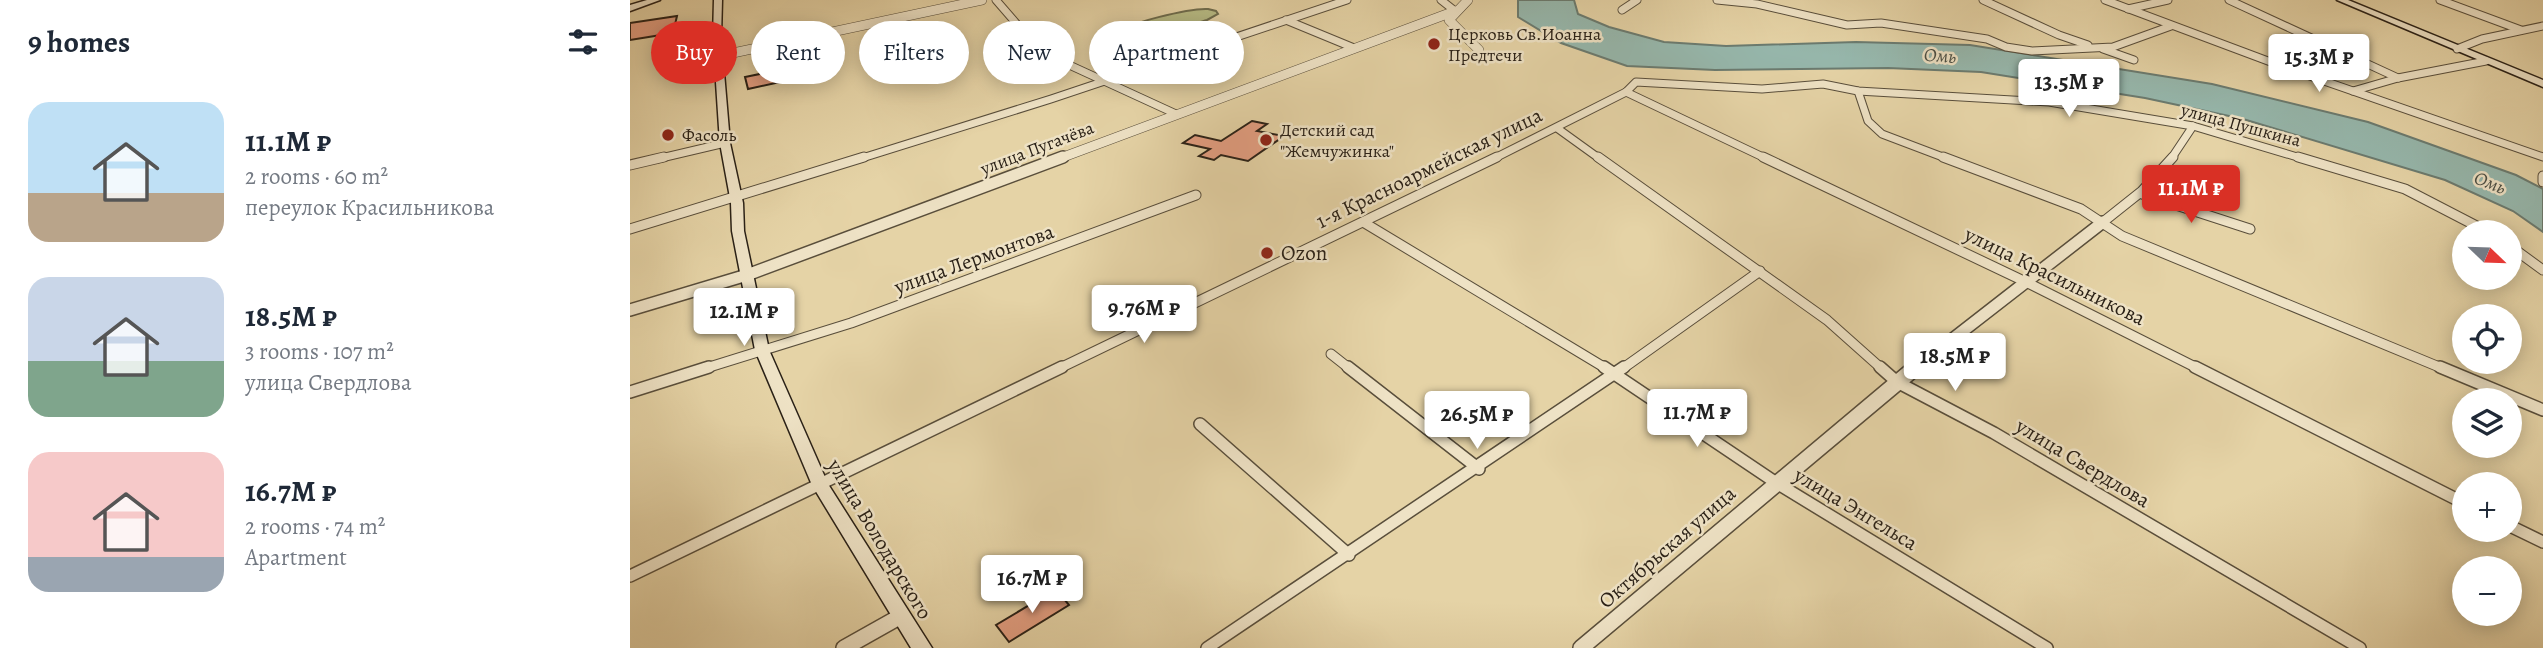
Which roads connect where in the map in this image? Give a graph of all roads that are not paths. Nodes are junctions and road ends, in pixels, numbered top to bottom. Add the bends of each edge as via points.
1 (656, 0) edge
2 (718, 0) edge
3 (982, 0) edge
4 (996, 0) edge
5 (1347, 0) edge
6 (1441, 0) edge
7 (1468, 0) edge
8 (1637, 0) edge
9 (1717, 0) edge
10 (1983, 0) edge
11 (2105, 0) edge
12 (2168, 0) edge
13 (2229, 0) edge
14 (2341, 0) edge
15 (2441, 0) edge
16 (630, 8) edge
17 (2128, 9) junction
18 (1622, 10) dead end
19 (1455, 11) junction
20 (1285, 20) junction
21 (718, 21) edge
22 (2171, 26) junction
23 (2543, 26) edge
24 (2522, 30) junction
25 (1244, 33) edge
26 (1354, 48) junction
27 (2098, 48) junction
28 (2457, 49) junction
29 (1479, 50) dead end
30 (737, 53) edge
31 (2134, 60) dead end
32 (2486, 61) junction
33 (1089, 73) edge
34 (2398, 78) junction
35 (1636, 82) joint
36 (721, 84) edge
37 (1093, 84) edge
38 (1114, 84) edge
39 (2543, 84) edge
40 (1858, 91) junction
41 (2353, 91) junction
42 (1626, 92) junction
43 (1176, 114) junction
44 (2193, 126) junction
45 (1557, 128) junction
46 (725, 143) junction
47 (2543, 157) edge
48 (630, 165) edge
49 (2543, 176) edge
50 (2543, 182) edge
51 (2142, 194) junction
52 (1196, 195) dead end
53 (736, 200) junction
54 (2465, 220) edge
55 (1363, 222) junction
56 (2103, 222) junction
57 (630, 229) edge
58 (2250, 229) dead end
59 (2522, 255) edge
60 (2543, 270) edge
61 (1760, 271) junction
62 (747, 275) junction
63 (2028, 283) junction
64 (630, 310) edge
65 (762, 350) junction
66 (1331, 354) dead end
67 (1617, 375) junction
68 (1897, 382) junction
69 (630, 392) edge
70 (2543, 410) edge
71 (1199, 424) dead end
72 (1479, 469) junction
73 (1775, 482) junction
74 (820, 485) junction
75 (2452, 497) edge
76 (2522, 532) edge
77 (2543, 542) edge
78 (1349, 555) junction
79 (630, 576) edge
80 (901, 615) junction
81 (844, 648) edge
82 (922, 648) edge
83 (1207, 648) edge
84 (1581, 648) edge
85 (2047, 648) edge
86 (2360, 648) edge

1 - 16 main road
2 - 21 main road, улица Володарского
3 - 30 street
4 - 33 street via 1041,52
5 - 20 street
6 - 19 street
7 - 19 street
8 - 18 street
9 - 27 street via 1757,4 1847,25 1866,23 1987,39 2032,51
10 - 27 street
11 - 17 street
12 - 17 street
13 - 34 street
14 - 28 main road
15 - 24 street
17 - 22 street
19 - 26 street, улица Пугачёва
19 - 29 street via 1449,20
20 - 25 street
20 - 26 street
22 - 27 street
22 - 41 street
23 - 24 street
24 - 28 street
26 - 43 street, улица Пугачёва
27 - 31 street
28 - 32 main road
32 - 34 street
32 - 39 main road
34 - 41 street
35 - 40 street, улица Пушкина via 1773,89 1838,84
35 - 42 street, 1-я Красноармейская улица
36 - 46 main road, улица Володарского
37 - 53 street
38 - 43 street
40 - 44 street, улица Пушкина via 2049,102
40 - 56 street via 1868,121 1882,134 2081,209
41 - 47 street
42 - 45 street, 1-я Красноармейская улица
42 - 63 street, улица Красильникова
43 - 62 street, улица Пугачёва
44 - 51 street, Октябрьская улица via 2177,155
44 - 54 street, улица Пушкина via 2404,189
45 - 55 street, 1-я Красноармейская улица
45 - 61 street, улица Свердлова
46 - 48 street
46 - 53 main road, улица Володарского
49 - 50 street
51 - 56 street, Октябрьская улица
51 - 58 street
52 - 65 street, улица Лермонтова via 851,323
53 - 57 street
53 - 62 main road, улица Володарского
55 - 67 street, улица Энгельса
55 - 74 street, 1-я Красноармейская улица
56 - 63 street, Октябрьская улица
56 - 70 street via 2122,236
59 - 60 street
61 - 67 street
61 - 68 street, улица Свердлова via 1827,320
62 - 64 street, улица Пугачёва
62 - 65 main road, улица Володарского
63 - 68 street, Октябрьская улица
63 - 75 street, улица Красильникова
65 - 69 street, улица Лермонтова
65 - 74 main road, улица Володарского
66 - 72 street
67 - 72 street
67 - 73 street, улица Энгельса
68 - 73 street, Октябрьская улица
68 - 86 street, улица Свердлова via 1994,433
71 - 78 street
72 - 78 street
73 - 84 street, Октябрьская улица
73 - 85 street, улица Энгельса
74 - 79 street, 1-я Красноармейская улица
74 - 80 main road, улица Володарского
76 - 77 street
78 - 83 street
80 - 81 street
80 - 82 main road, улица Володарского

